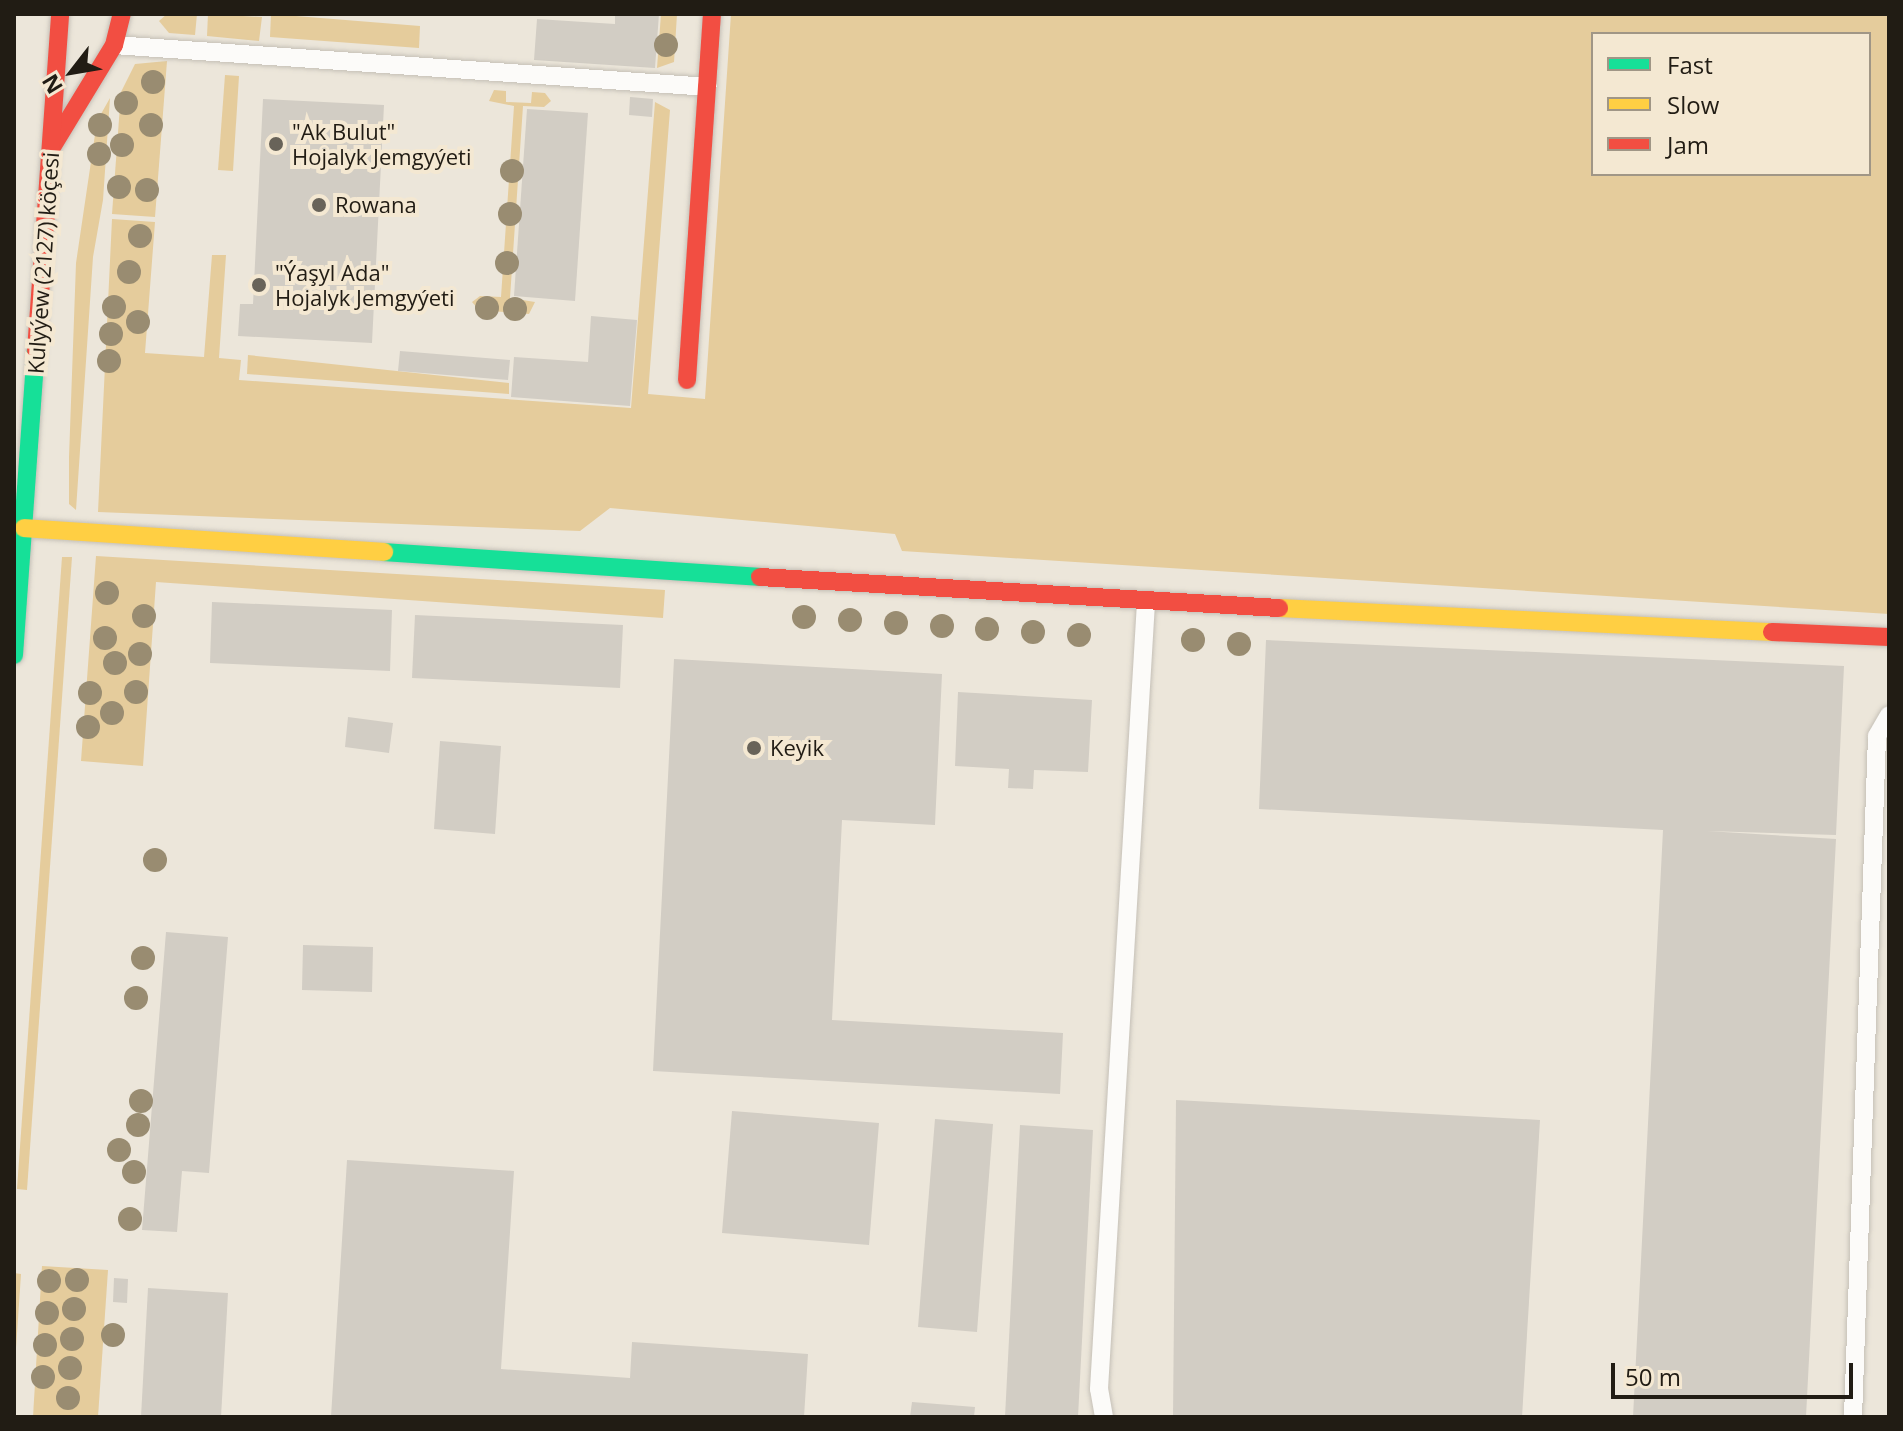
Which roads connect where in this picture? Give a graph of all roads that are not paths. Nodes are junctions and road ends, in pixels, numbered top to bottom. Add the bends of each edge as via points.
1 (60, 14) edge
2 (122, 14) edge
3 (712, 14) edge
4 (114, 45) junction
5 (708, 87) junction
6 (52, 147) junction
7 (687, 380) dead end
8 (24, 528) junction
9 (1146, 602) junction
10 (1889, 637) edge
11 (14, 655) edge
12 (1889, 715) edge
13 (1104, 1417) edge
14 (1853, 1417) edge

1 - 6 main road, Kulyýew (2127) köçesi
2 - 4 main road
3 - 5 main road
4 - 5 lane
4 - 6 main road
5 - 7 main road
6 - 8 main road, Kulyýew (2127) köçesi
8 - 9 main road
8 - 11 main road, Kulyýew (2127) köçesi
9 - 10 main road
9 - 13 lane via 1099,1389
12 - 14 lane via 1877,736

